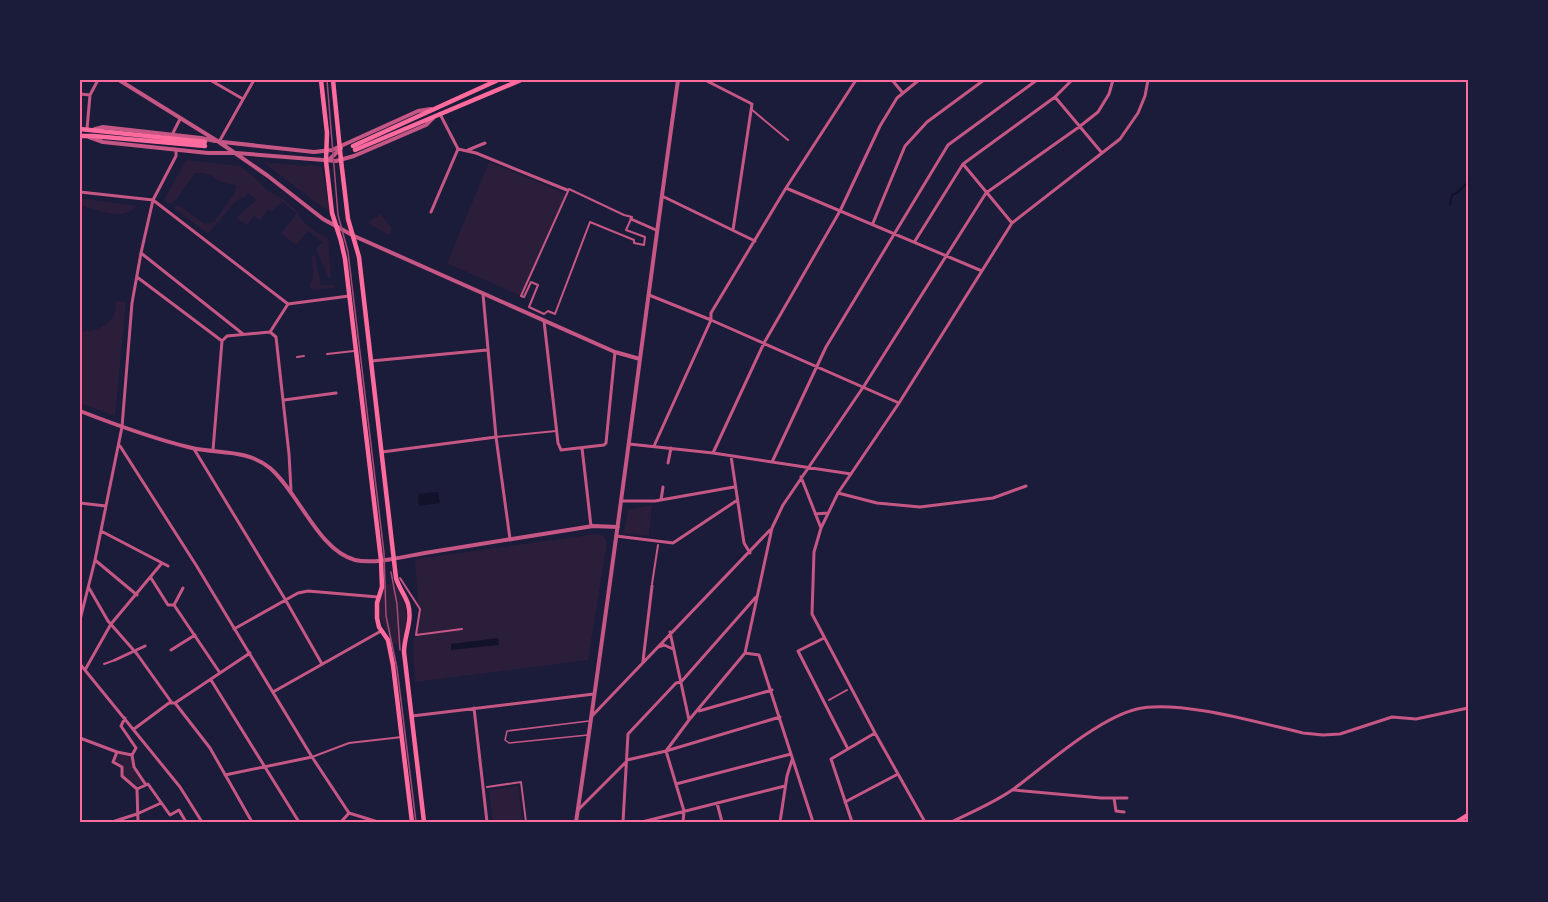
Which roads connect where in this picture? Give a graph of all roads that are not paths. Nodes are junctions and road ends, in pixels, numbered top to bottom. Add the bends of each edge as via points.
1 (98, 80) edge
2 (122, 80) edge
3 (210, 80) edge
4 (254, 80) edge
5 (321, 80) edge
6 (333, 80) edge
7 (498, 80) edge
8 (518, 80) edge
9 (678, 80) edge
10 (705, 80) edge
11 (856, 80) edge
12 (892, 80) edge
13 (919, 80) edge
14 (984, 80) edge
15 (1037, 80) edge
16 (1072, 80) edge
17 (1113, 80) edge
18 (1148, 80) edge
19 (902, 92) junction
20 (80, 94) edge
21 (90, 95) junction
22 (1055, 96) junction
23 (243, 99) junction
24 (431, 109) junction
25 (752, 109) junction
26 (437, 115) junction
27 (180, 118) junction
28 (1079, 127) junction
29 (80, 129) edge
30 (89, 130) junction
31 (171, 135) junction
32 (80, 136) edge
33 (89, 137) junction
34 (788, 140) dead end
35 (219, 142) junction
36 (485, 143) dead end
37 (341, 147) junction
38 (458, 149) junction
39 (176, 150) junction
40 (466, 150) junction
41 (327, 151) junction
42 (236, 153) junction
43 (1102, 153) junction
44 (341, 160) junction
45 (326, 161) junction
46 (963, 164) junction
47 (786, 188) junction
48 (567, 190) dead end
49 (80, 192) edge
50 (986, 193) junction
51 (661, 196) junction
52 (153, 200) junction
53 (840, 211) junction
54 (431, 212) dead end
55 (631, 219) junction
56 (872, 223) junction
57 (1012, 223) junction
58 (335, 226) junction
59 (656, 230) junction
60 (733, 230) junction
61 (894, 232) junction
62 (354, 236) junction
63 (755, 241) junction
64 (915, 241) junction
65 (141, 253) junction
66 (946, 255) junction
67 (982, 271) junction
68 (136, 276) junction
69 (483, 294) junction
70 (647, 295) junction
71 (349, 296) junction
72 (288, 304) junction
73 (711, 320) junction
74 (544, 321) junction
75 (270, 332) junction
76 (244, 334) junction
77 (222, 341) junction
78 (764, 343) junction
79 (487, 350) junction
80 (354, 351) junction
81 (615, 352) junction
82 (327, 354) dead end
83 (304, 356) dead end
84 (297, 357) dead end
85 (640, 359) junction
86 (371, 361) junction
87 (816, 366) junction
88 (864, 387) junction
89 (336, 393) dead end
90 (284, 400) junction
91 (899, 403) junction
92 (80, 411) edge
93 (122, 427) junction
94 (557, 431) junction
95 (496, 437) junction
96 (629, 444) junction
97 (118, 445) junction
98 (654, 446) junction
99 (194, 448) junction
100 (582, 448) junction
101 (671, 448) junction
102 (213, 450) junction
103 (380, 452) junction
104 (713, 453) junction
105 (730, 456) junction
106 (772, 462) junction
107 (668, 463) dead end
108 (809, 466) junction
109 (851, 474) junction
110 (801, 477) junction
111 (1026, 486) dead end
112 (663, 487) dead end
113 (734, 487) junction
114 (291, 490) junction
115 (838, 493) junction
116 (662, 500) junction
117 (621, 501) junction
118 (736, 501) junction
119 (80, 503) edge
120 (106, 506) junction
121 (828, 513) junction
122 (815, 514) junction
123 (591, 526) junction
124 (618, 527) junction
125 (772, 528) junction
126 (821, 528) junction
127 (101, 531) junction
128 (616, 536) junction
129 (510, 539) junction
130 (658, 545) dead end
131 (750, 553) junction
132 (393, 558) junction
133 (95, 560) junction
134 (381, 560) junction
135 (162, 563) junction
136 (168, 566) dead end
137 (151, 578) junction
138 (400, 578) dead end
139 (652, 585) joint
140 (88, 588) junction
141 (183, 588) dead end
142 (136, 595) junction
143 (756, 596) junction
144 (378, 597) junction
145 (285, 599) junction
146 (174, 605) junction
147 (80, 620) edge
148 (111, 624) junction
149 (233, 629) junction
150 (462, 629) dead end
151 (381, 631) junction
152 (670, 632) junction
153 (195, 636) junction
154 (824, 638) junction
155 (145, 646) dead end
156 (657, 647) junction
157 (673, 649) junction
158 (171, 650) dead end
159 (135, 651) junction
160 (745, 653) junction
161 (250, 654) junction
162 (115, 660) joint
163 (643, 662) junction
164 (80, 664) edge
165 (104, 664) dead end
166 (322, 664) junction
167 (85, 670) junction
168 (220, 674) junction
169 (211, 680) junction
170 (681, 682) junction
171 (772, 690) junction
172 (847, 690) dead end
173 (273, 692) junction
174 (594, 693) junction
175 (829, 700) dead end
176 (174, 703) junction
177 (474, 708) junction
178 (1468, 708) edge
179 (698, 712) junction
180 (412, 716) junction
181 (780, 717) junction
182 (125, 718) junction
183 (591, 719) junction
184 (689, 720) junction
185 (134, 729) junction
186 (875, 733) junction
187 (588, 735) junction
188 (402, 737) junction
189 (80, 738) edge
190 (848, 749) junction
191 (666, 751) junction
192 (117, 752) junction
193 (132, 755) junction
194 (792, 756) junction
195 (312, 757) junction
196 (627, 760) junction
197 (263, 767) junction
198 (898, 774) junction
199 (224, 775) junction
200 (676, 784) junction
201 (146, 785) junction
202 (785, 786) junction
203 (487, 787) dead end
204 (137, 789) junction
205 (1013, 790) junction
206 (1114, 798) junction
207 (1127, 798) dead end
208 (845, 802) junction
209 (161, 803) junction
210 (717, 803) junction
211 (577, 810) junction
212 (684, 811) junction
213 (1124, 812) dead end
214 (349, 813) junction
215 (137, 814) junction
216 (1468, 815) edge
217 (112, 822) edge
218 (138, 822) edge
219 (186, 822) edge
220 (202, 822) edge
221 (252, 822) edge
222 (299, 822) edge
223 (341, 822) edge
224 (378, 822) edge
225 (412, 822) edge
226 (424, 822) edge
227 (487, 822) edge
228 (525, 822) edge
229 (576, 822) edge
230 (623, 822) edge
231 (642, 822) edge
232 (683, 822) edge
233 (722, 822) edge
234 (780, 822) edge
235 (813, 822) edge
236 (852, 822) edge
237 (926, 822) edge
238 (951, 822) edge
239 (1457, 822) edge

1 - 21 street
2 - 27 street
3 - 23 street
4 - 23 street
5 - 41 main road
6 - 37 main road
7 - 24 main road
8 - 26 main road
9 - 51 street
10 - 25 street via 752,104
11 - 47 street
12 - 19 street
13 - 19 street
14 - 56 street via 927,122 905,146
15 - 61 street via 948,145
16 - 22 street
17 - 28 street via 1105,103
18 - 43 street via 1145,96 1130,126 1120,140
19 - 53 street via 880,126
20 - 21 street
21 - 30 street
22 - 28 street
22 - 46 street
23 - 35 street
24 - 26 main road via 354,148
24 - 37 street via 418,111
25 - 34 street
25 - 60 street
26 - 38 street
26 - 44 street via 426,125
27 - 31 street
27 - 35 street
28 - 43 street
28 - 50 street
29 - 30 main road
30 - 31 street via 103,127
30 - 33 main road via 205,144
31 - 35 street
32 - 33 main road
33 - 39 street
35 - 41 street
35 - 42 street
36 - 40 street
37 - 41 street
37 - 44 main road
37 - 45 street
38 - 40 street
38 - 54 street
39 - 42 street
39 - 52 street
40 - 48 street
41 - 45 main road
42 - 45 street
42 - 58 street
43 - 57 street
44 - 45 street
44 - 62 main road via 348,219
45 - 58 main road
46 - 50 street
46 - 64 street
47 - 53 street
47 - 63 street
49 - 52 street
50 - 57 street
50 - 66 street
51 - 59 street
51 - 60 street
52 - 65 street
52 - 72 street
53 - 56 street
53 - 78 street
55 - 55 street via 626,230 645,237 644,245 590,222 555,314 529,307 538,285 531,282 524,297 521,296 569,189
55 - 59 street
56 - 61 street
57 - 67 street
58 - 62 street
58 - 71 main road via 345,259
59 - 70 street
60 - 63 street
61 - 64 street
61 - 87 street
62 - 69 street
62 - 86 main road
63 - 73 street
64 - 66 street
65 - 68 street
65 - 76 street
66 - 67 street
66 - 88 street
67 - 91 street
68 - 77 street
68 - 93 street
69 - 74 street
69 - 79 street
70 - 73 street
70 - 85 street
71 - 72 street
71 - 80 main road
72 - 75 street
73 - 78 street
73 - 98 street
74 - 81 street
74 - 94 street
75 - 76 street
75 - 90 street via 276,337
76 - 77 street via 227,336
77 - 102 street
78 - 87 street
78 - 104 street
79 - 86 street
79 - 95 street
80 - 82 street
80 - 134 main road
81 - 85 street
81 - 100 street via 606,442
83 - 84 street
85 - 96 street
86 - 103 main road
87 - 88 street
87 - 106 street
88 - 91 street
88 - 108 street
89 - 90 street
90 - 114 street
91 - 109 street
92 - 93 street
93 - 97 street
93 - 99 street
94 - 95 street
94 - 100 street via 561,450
95 - 103 street
95 - 129 street
96 - 98 street
96 - 117 street
97 - 120 street
97 - 149 street
98 - 101 street
99 - 102 street
99 - 145 street
100 - 123 street
101 - 104 street
101 - 107 street
102 - 114 street via 250,456
103 - 132 main road
104 - 105 street
105 - 106 street
105 - 113 street
106 - 108 street
108 - 109 street
108 - 110 street
109 - 115 street
110 - 122 street
110 - 125 street
111 - 115 street via 993,498 920,507 877,503
112 - 116 street
113 - 116 street
113 - 118 street
114 - 134 street via 328,544 340,554 356,560
115 - 121 street
116 - 117 street
117 - 124 street
118 - 128 street via 673,543
118 - 131 street via 744,543
119 - 120 street
120 - 127 street
121 - 122 street
121 - 126 street
122 - 126 street
123 - 124 street
123 - 129 street
124 - 128 street
125 - 131 street
125 - 143 street
126 - 154 street via 814,552 812,614
127 - 133 street
127 - 135 street
128 - 174 street
129 - 132 street
130 - 139 street
131 - 152 street
132 - 134 street
132 - 180 main road via 398,586 410,612 405,667
133 - 140 street
133 - 142 street
134 - 144 main road via 382,587
135 - 136 street
135 - 137 street
137 - 142 street
137 - 146 street via 168,605
138 - 150 street via 420,609 416,634
139 - 163 street
140 - 147 street
140 - 148 street
141 - 146 street
142 - 148 street
143 - 160 street
143 - 170 street
144 - 145 street via 308,591
144 - 151 main road
145 - 149 street
145 - 166 street
146 - 153 street
148 - 159 street
148 - 167 street
149 - 161 street
151 - 166 street
151 - 188 main road via 388,640 393,665
152 - 156 street
152 - 157 street
153 - 158 street
153 - 168 street
154 - 186 street
154 - 190 street via 798,651
155 - 159 street
156 - 157 street
156 - 163 street
157 - 170 street
159 - 162 street
159 - 176 street
160 - 171 street via 759,655
160 - 179 street
161 - 168 street
161 - 173 street
162 - 165 street
163 - 183 street
164 - 167 street
166 - 173 street
167 - 182 street
168 - 169 street
169 - 176 street
169 - 197 street
170 - 184 street
170 - 196 street via 628,734
171 - 179 street
171 - 181 street
172 - 175 street
173 - 195 street
174 - 177 street
174 - 183 street
176 - 185 street
176 - 199 street via 210,748
177 - 180 street
177 - 227 street
178 - 205 street via 1416,719 1392,717 1358,729 1323,735 1186,709 1136,709 1100,726
179 - 184 street
180 - 226 main road
181 - 191 street
181 - 194 street
182 - 185 street
182 - 193 street via 121,726 136,748
183 - 187 street
183 - 187 lane via 507,731 505,740 509,743
184 - 191 street
185 - 220 street
186 - 190 street
186 - 198 street
187 - 211 street
188 - 195 street via 349,743
188 - 225 main road
189 - 192 street
190 - 208 street via 831,759
191 - 196 street
191 - 200 street
192 - 193 street
192 - 204 street via 113,762 122,766 122,776
193 - 201 street via 134,767
194 - 200 street
194 - 202 street
194 - 235 street
195 - 197 street
195 - 214 street
196 - 211 street
196 - 230 street
197 - 199 street
197 - 222 street
198 - 208 street
198 - 237 street
199 - 221 street
200 - 212 street
201 - 204 street
201 - 209 street
202 - 210 street
202 - 234 street
203 - 228 street via 521,782
204 - 215 street
205 - 206 street
205 - 238 street
206 - 207 street
206 - 213 street via 1116,811
208 - 236 street
209 - 215 street
209 - 219 street via 171,815 179,810
210 - 212 street
210 - 233 street
211 - 229 street
212 - 231 street
212 - 232 street
214 - 223 street
214 - 224 street
215 - 217 street
215 - 218 street
216 - 239 main road

